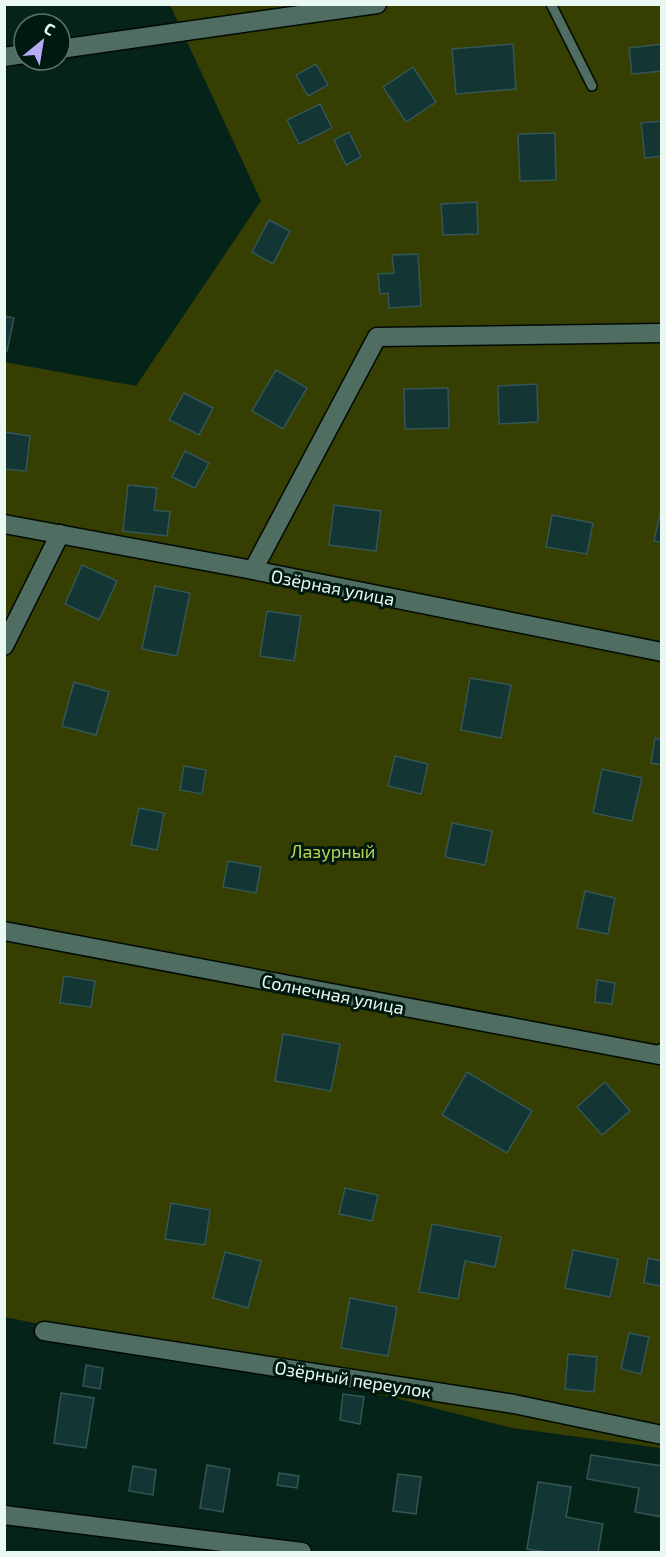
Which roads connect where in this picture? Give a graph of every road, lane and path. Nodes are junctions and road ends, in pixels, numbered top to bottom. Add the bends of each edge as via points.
1 (377, 4) edge
2 (551, 4) edge
3 (332, 8) edge
4 (72, 47) edge
5 (592, 86) dead end
6 (662, 333) edge
7 (4, 524) edge
8 (60, 534) junction
9 (253, 570) junction
10 (4, 646) edge
11 (662, 652) edge
12 (4, 931) edge
13 (662, 1053) edge
14 (44, 1331) dead end
15 (662, 1435) edge
16 (4, 1515) edge
17 (302, 1552) edge

1 - 3 street
2 - 5 lane
3 - 4 street
6 - 9 street via 377,337
7 - 8 street, Озёрная улица
8 - 9 street, Озёрная улица
8 - 10 street
9 - 11 street, Озёрная улица
12 - 13 street, Солнечная улица
14 - 15 street, Озёрный переулок via 514,1404
16 - 17 street

